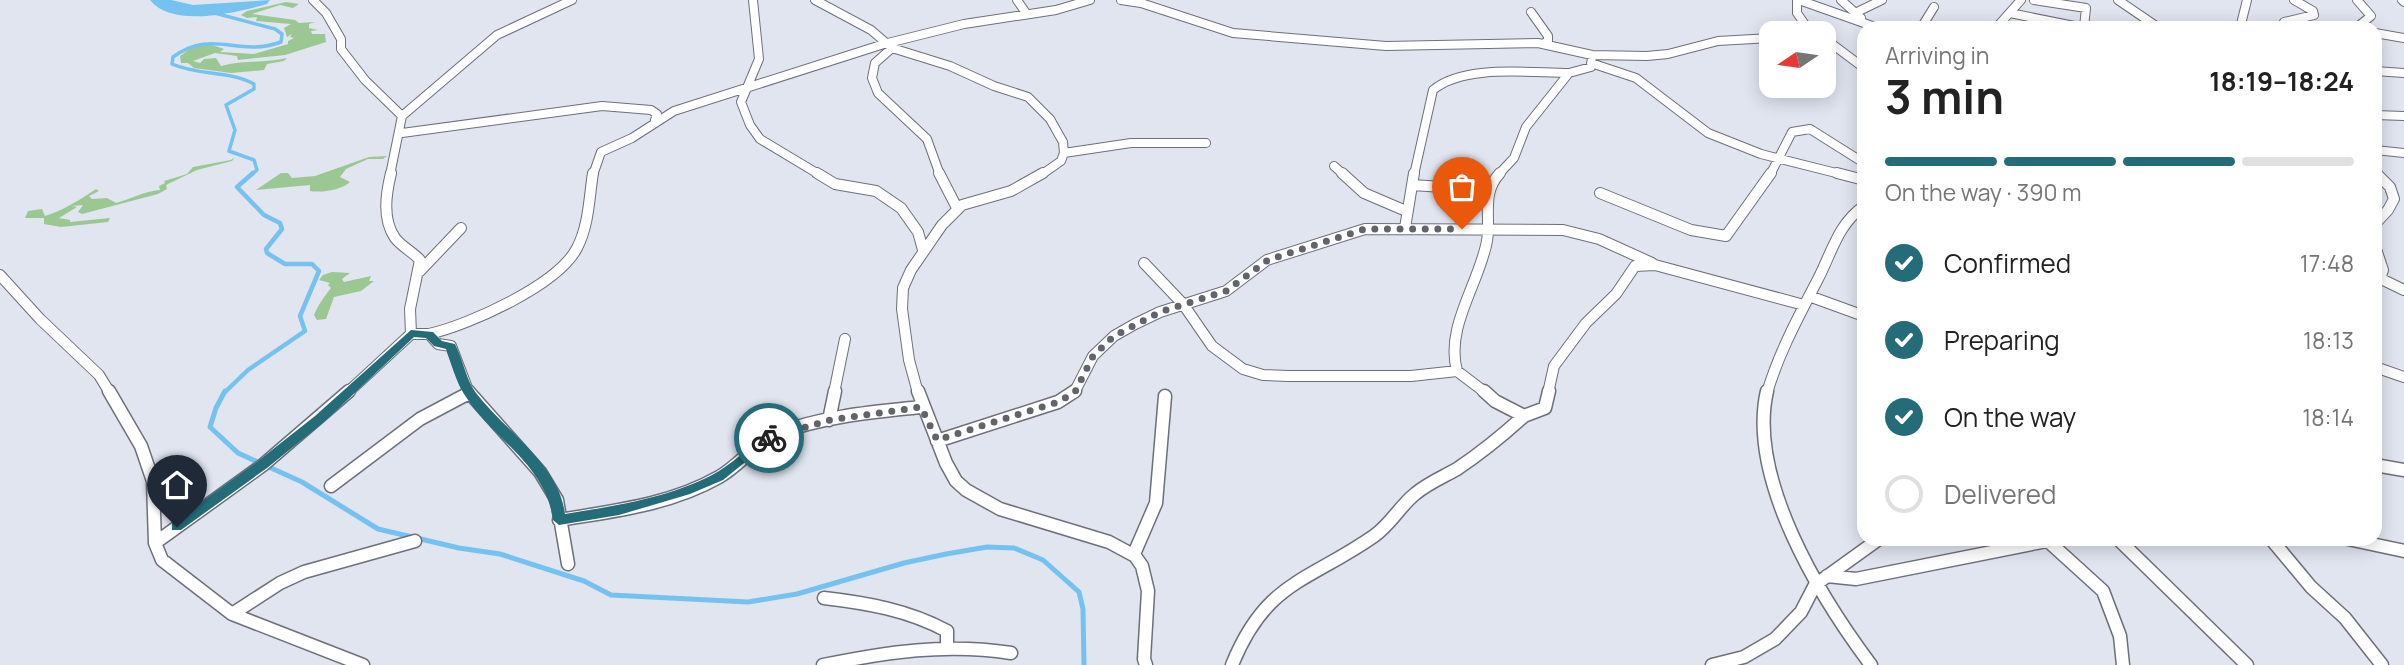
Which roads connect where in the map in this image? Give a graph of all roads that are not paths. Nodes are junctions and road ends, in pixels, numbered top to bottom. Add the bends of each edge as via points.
1 (313, 0) edge
2 (572, 0) edge
3 (753, 0) edge
4 (815, 0) edge
5 (1017, 0) edge
6 (1090, 0) edge
7 (1121, 0) edge
8 (1798, 0) edge
9 (1840, 0) edge
10 (1882, 0) edge
11 (2019, 0) edge
12 (2034, 0) edge
13 (2118, 0) edge
14 (2247, 0) edge
15 (2294, 0) edge
16 (2357, 0) edge
17 (1934, 7) dead end
18 (1531, 12) dead end
19 (1026, 13) junction
20 (1855, 13) junction
21 (2010, 13) junction
22 (1803, 21) edge
23 (1860, 21) edge
24 (1864, 21) edge
25 (1925, 21) edge
26 (2003, 21) edge
27 (2049, 21) edge
28 (2085, 21) edge
29 (2148, 21) edge
30 (2242, 21) edge
31 (2288, 21) edge
32 (2365, 21) edge
33 (2382, 34) edge
34 (2404, 38) edge
35 (1759, 39) edge
36 (1544, 44) junction
37 (1836, 45) edge
38 (888, 46) junction
39 (1591, 59) junction
40 (1857, 62) edge
41 (2382, 71) edge
42 (2404, 73) edge
43 (1569, 74) junction
44 (748, 87) junction
45 (653, 115) junction
46 (2382, 115) edge
47 (402, 116) junction
48 (2404, 116) edge
49 (402, 133) junction
50 (1206, 143) dead end
51 (2382, 151) edge
52 (1064, 153) junction
53 (2404, 153) edge
54 (1857, 158) edge
55 (1780, 159) junction
56 (1334, 166) dead end
57 (1857, 178) edge
58 (2382, 179) edge
59 (1412, 186) junction
60 (1490, 190) junction
61 (1600, 193) dead end
62 (2399, 207) edge
63 (957, 208) junction
64 (1857, 210) edge
65 (1406, 211) junction
66 (2382, 219) edge
67 (461, 228) dead end
68 (1405, 228) junction
69 (1487, 230) junction
70 (923, 250) junction
71 (1144, 263) dead end
72 (1655, 265) junction
73 (419, 273) junction
74 (0, 275) edge
75 (2382, 280) edge
76 (2404, 290) edge
77 (1806, 301) junction
78 (1183, 304) junction
79 (1857, 314) edge
80 (464, 326) junction
81 (411, 334) junction
82 (429, 334) junction
83 (845, 339) dead end
84 (450, 346) junction
85 (2382, 369) edge
86 (1457, 371) junction
87 (2404, 377) edge
88 (469, 393) junction
89 (1165, 396) dead end
90 (921, 407) junction
91 (1524, 416) junction
92 (830, 420) junction
93 (937, 440) junction
94 (2382, 466) edge
95 (2404, 470) edge
96 (331, 486) dead end
97 (559, 520) junction
98 (415, 541) dead end
99 (155, 542) junction
100 (1869, 546) edge
101 (2016, 546) edge
102 (2059, 546) edge
103 (2125, 546) edge
104 (2277, 546) edge
105 (2381, 546) edge
106 (2404, 551) edge
107 (1135, 554) junction
108 (568, 564) dead end
109 (1821, 581) junction
110 (824, 598) dead end
111 (232, 614) junction
112 (947, 645) junction
113 (1011, 653) dead end
114 (363, 665) edge
115 (823, 665) edge
116 (1146, 665) edge
117 (1233, 665) edge
118 (1712, 665) edge
119 (1871, 665) edge
120 (2123, 665) edge
121 (2246, 665) edge
122 (2382, 665) edge

1 - 47 street via 326,13 341,39 341,49 357,70
2 - 47 street via 497,35
3 - 44 street via 751,19 760,45 755,76
4 - 38 street via 872,30
5 - 19 street
6 - 19 street
7 - 36 street via 1233,33 1386,46
8 - 22 street via 1797,13
8 - 23 street
9 - 20 street
10 - 20 street
11 - 21 street
12 - 28 street via 2086,8
13 - 29 street
14 - 30 street
15 - 31 street via 2314,15
16 - 32 street via 2371,16
17 - 25 street
18 - 36 street via 1548,36
19 - 38 street via 964,24
20 - 24 street
21 - 26 street
21 - 27 street
33 - 34 street
35 - 39 street via 1718,41 1658,55
36 - 39 street
37 - 40 street
38 - 44 street
38 - 52 street via 1028,97 1050,119
38 - 63 street via 875,63 872,78 883,98 927,139 934,164
39 - 43 street via 1589,68
39 - 55 street via 1636,78 1708,133
41 - 42 street
43 - 59 street via 1490,74 1452,77 1436,84
43 - 60 street via 1526,127 1514,158 1493,179
44 - 45 street
44 - 70 street via 742,106 760,139 841,187 883,194 905,213
45 - 49 street via 602,107
45 - 80 street via 632,137 598,156 584,231 568,261 501,310
46 - 48 street
47 - 49 street
49 - 73 street via 384,208 394,237 420,260
50 - 52 street via 1131,143
51 - 53 street
52 - 63 street via 1061,161 1011,191
54 - 55 street via 1810,128 1792,132
55 - 57 street
55 - 61 street via 1744,217 1726,236 1691,230
56 - 65 street via 1364,193
58 - 62 street
59 - 60 street
59 - 65 street
60 - 69 street
62 - 66 street
63 - 70 street
64 - 77 street via 1840,229
65 - 68 street
67 - 73 street
68 - 69 street
68 - 78 street via 1365,229 1286,252 1226,291
69 - 72 street via 1563,230 1599,239
69 - 86 street via 1452,352
70 - 90 street via 904,286 903,311
71 - 78 street
72 - 77 street
72 - 91 street via 1635,266 1554,366 1545,408
73 - 81 street via 410,309
74 - 99 street via 99,375 141,446 153,481
75 - 76 street
77 - 79 street
77 - 109 street via 1777,362 1762,429 1781,505
78 - 86 street via 1212,346 1244,369 1263,375 1411,376
78 - 93 street via 1114,336 1093,356 1075,392 1058,402
80 - 82 street
80 - 84 street
81 - 82 street
81 - 99 street via 263,465
82 - 84 street via 438,344
83 - 92 street
84 - 88 street
85 - 87 street
86 - 91 street via 1495,401
88 - 96 street via 420,419
88 - 97 street via 540,472 557,499
89 - 107 street via 1156,503
90 - 92 street
90 - 93 street
91 - 117 street via 1493,444 1413,495 1396,518 1375,535 1311,571 1264,607 1241,638
92 - 97 street via 778,433 718,477 685,491
93 - 107 street via 957,482 984,503
94 - 95 street
97 - 108 street
98 - 111 street via 304,572
99 - 111 street via 162,560
100 - 109 street
101 - 109 street via 1856,579
102 - 120 street via 2103,591 2120,636
103 - 121 street
104 - 122 street
105 - 106 street
107 - 116 street via 1147,574
109 - 118 street via 1801,612 1775,639 1744,657
109 - 119 street
110 - 112 street via 882,605 934,623 947,631
111 - 114 street
112 - 113 street
112 - 115 street via 887,651

